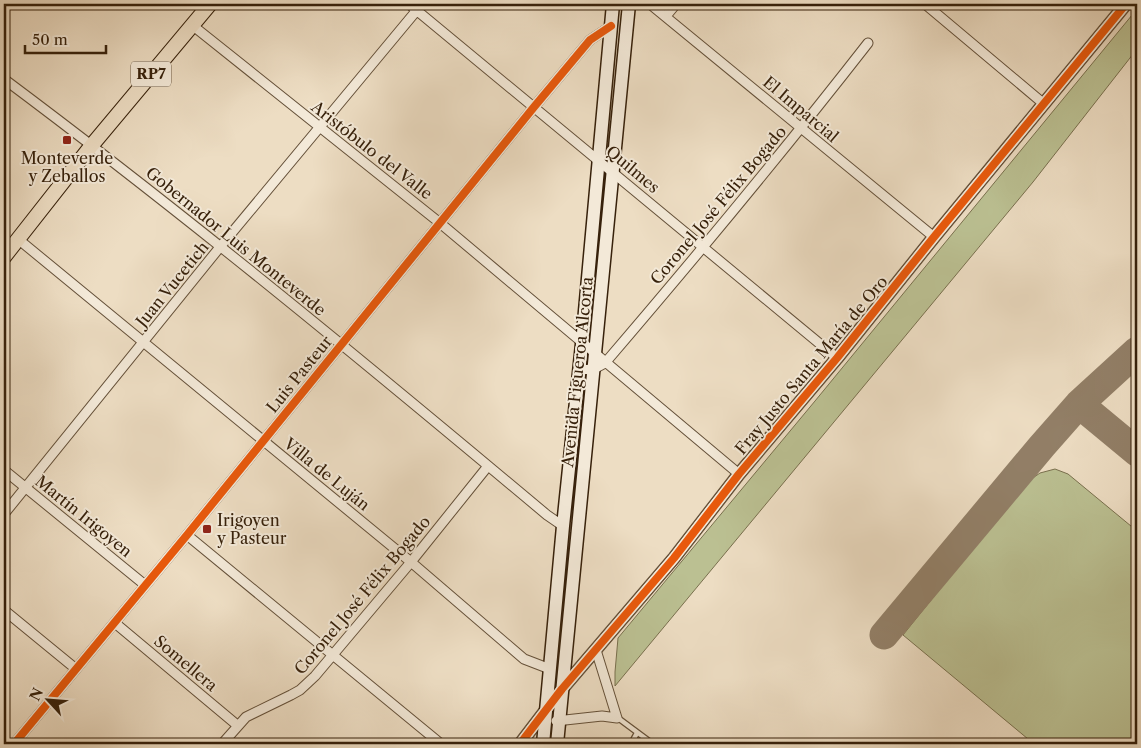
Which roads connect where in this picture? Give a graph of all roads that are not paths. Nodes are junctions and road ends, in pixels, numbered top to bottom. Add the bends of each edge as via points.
1 (210, 4) edge
2 (409, 4) edge
3 (613, 4) edge
4 (629, 4) edge
5 (650, 4) edge
6 (676, 4) edge
7 (925, 4) edge
8 (1126, 4) edge
9 (420, 7) edge
10 (666, 16) junction
11 (192, 25) junction
12 (611, 26) junction
13 (868, 43) dead end
14 (4, 79) edge
15 (1044, 104) junction
16 (534, 107) junction
17 (319, 128) junction
18 (801, 129) junction
19 (92, 145) junction
20 (598, 158) junction
21 (613, 172) junction
22 (440, 223) junction
23 (934, 237) junction
24 (18, 239) junction
25 (220, 247) junction
26 (703, 248) junction
27 (5, 252) edge
28 (144, 343) junction
29 (342, 344) junction
30 (582, 344) junction
31 (837, 358) junction
32 (598, 362) junction
33 (579, 370) junction
34 (263, 441) junction
35 (488, 466) junction
36 (4, 470) edge
37 (739, 474) junction
38 (25, 488) junction
39 (4, 514) edge
40 (563, 526) junction
41 (187, 535) junction
42 (411, 562) junction
43 (145, 585) junction
44 (4, 610) edge
45 (115, 624) junction
46 (596, 650) junction
47 (333, 656) junction
48 (76, 669) junction
49 (550, 669) junction
50 (562, 689) junction
51 (548, 707) junction
52 (618, 718) junction
53 (560, 721) junction
54 (546, 722) junction
55 (237, 725) junction
56 (637, 733) junction
57 (14, 744) edge
58 (222, 744) edge
59 (441, 744) edge
60 (520, 744) edge
61 (543, 744) edge
62 (557, 744) edge
63 (631, 744) edge
64 (652, 744) edge

1 - 11 main road, RP7
2 - 9 street, Quilmes
3 - 12 main road, Avenida Figueroa Alcorta
4 - 21 main road, Avenida Figueroa Alcorta
5 - 10 street, El Imparcial
6 - 10 street
7 - 15 street
8 - 15 street, Fray Justo Santa María de Oro
9 - 16 street, Quilmes
9 - 17 street, Juan Vucetich
10 - 18 street, El Imparcial
11 - 17 street, Aristóbulo del Valle
11 - 19 main road, RP7
12 - 16 street, Luis Pasteur via 590,40
12 - 20 main road, Avenida Figueroa Alcorta
13 - 18 street, Coronel José Félix Bogado
14 - 19 street, Gobernador Luis Monteverde
15 - 23 street, Fray Justo Santa María de Oro
16 - 20 street, Quilmes
16 - 22 street, Luis Pasteur
17 - 22 street, Aristóbulo del Valle
17 - 25 street, Juan Vucetich
18 - 23 street, El Imparcial
18 - 26 street, Coronel José Félix Bogado
19 - 24 main road, RP7
19 - 25 street, Gobernador Luis Monteverde
20 - 21 street, Quilmes
20 - 30 main road, Avenida Figueroa Alcorta
21 - 26 street, Quilmes
21 - 32 main road, Avenida Figueroa Alcorta
22 - 29 street, Luis Pasteur
22 - 30 street, Aristóbulo del Valle
23 - 31 street, Fray Justo Santa María de Oro
24 - 27 main road, RP7
24 - 28 street, Villa de Luján
25 - 28 street, Juan Vucetich
25 - 29 street, Gobernador Luis Monteverde
26 - 31 street, Quilmes
26 - 32 street, Coronel José Félix Bogado
28 - 34 street, Villa de Luján
28 - 38 street, Juan Vucetich
29 - 34 street, Luis Pasteur
29 - 35 street, Gobernador Luis Monteverde
30 - 32 street, Aristóbulo del Valle
30 - 33 main road, Avenida Figueroa Alcorta
31 - 37 street, Fray Justo Santa María de Oro
32 - 33 street
32 - 37 street, Aristóbulo del Valle
32 - 50 main road, Avenida Figueroa Alcorta
33 - 40 main road, Avenida Figueroa Alcorta
34 - 41 street, Luis Pasteur
34 - 42 street, Villa de Luján
35 - 40 street, Gobernador Luis Monteverde
35 - 42 street, Coronel José Félix Bogado
36 - 38 street, Martín Irigoyen
37 - 46 street, Fray Justo Santa María de Oro via 674,558
38 - 39 street, Juan Vucetich
38 - 43 street, Martín Irigoyen
40 - 49 main road, Avenida Figueroa Alcorta
41 - 43 street, Luis Pasteur
41 - 47 street
42 - 47 street, Coronel José Félix Bogado
42 - 49 street, Villa de Luján via 524,658
43 - 45 street, Luis Pasteur
44 - 48 street
45 - 48 street, Luis Pasteur
45 - 55 street, Somellera
46 - 50 street, Fray Justo Santa María de Oro
46 - 52 street
47 - 55 street, Coronel José Félix Bogado via 300,690 246,717
47 - 59 street
48 - 57 street, Luis Pasteur
49 - 51 main road, Avenida Figueroa Alcorta
50 - 51 street, Fray Justo Santa María de Oro
50 - 53 main road, Avenida Figueroa Alcorta
51 - 54 main road, Avenida Figueroa Alcorta
51 - 60 street, Fray Justo Santa María de Oro
52 - 53 street via 602,716
52 - 56 lane
53 - 54 street
53 - 62 main road, Avenida Figueroa Alcorta
54 - 61 main road, Avenida Figueroa Alcorta
55 - 58 street, Coronel José Félix Bogado
56 - 63 lane
56 - 64 lane

